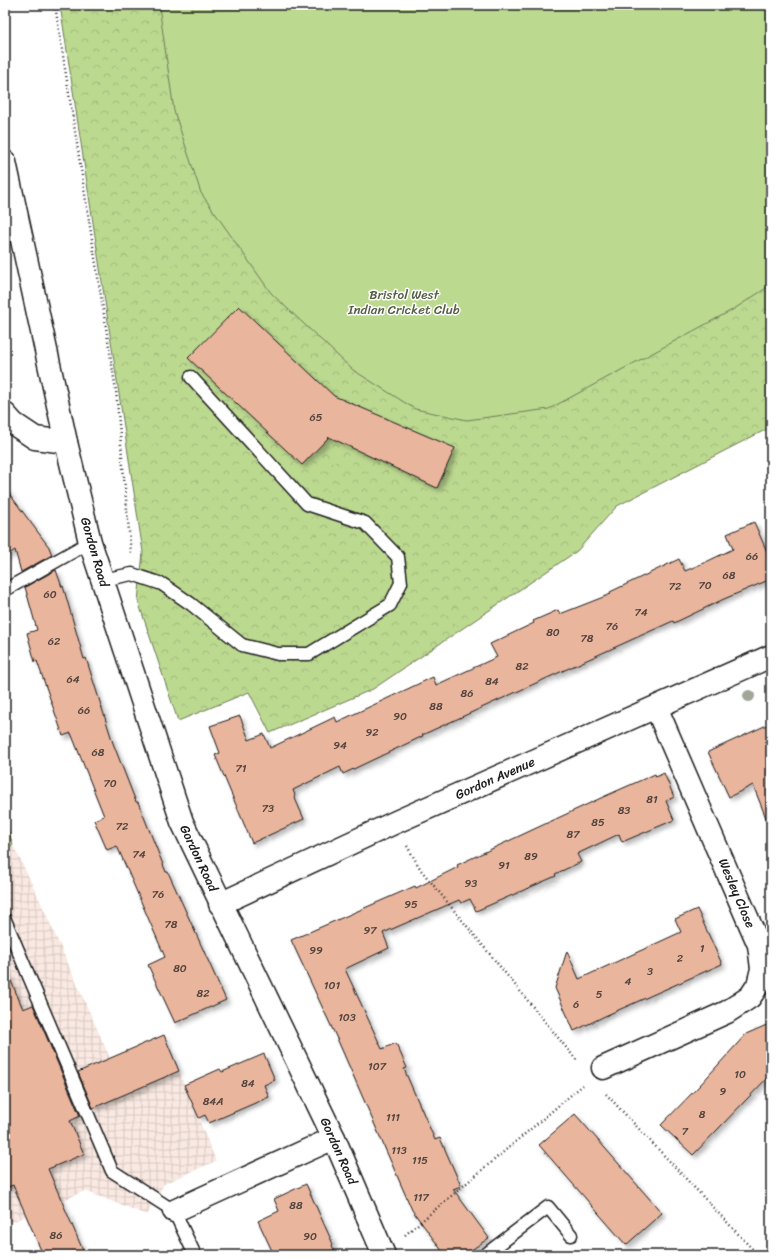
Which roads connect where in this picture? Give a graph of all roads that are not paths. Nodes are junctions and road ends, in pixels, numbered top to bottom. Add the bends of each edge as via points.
1 (5, 162) edge
2 (191, 377) dead end
3 (5, 414) edge
4 (66, 442) junction
5 (90, 542) junction
6 (102, 580) junction
7 (5, 590) edge
8 (771, 656) edge
9 (656, 707) junction
10 (220, 904) junction
11 (5, 920) edge
12 (602, 1079) road end
13 (334, 1138) junction
14 (174, 1211) junction
15 (571, 1235) dead end
16 (384, 1254) edge
17 (195, 1255) edge
18 (485, 1255) edge

1 - 4 street, Gordon Road
2 - 6 lane via 307,504 365,523 398,557 402,583 390,605 309,654 278,654 242,645 162,584 132,574
3 - 4 street via 14,424 35,438
4 - 5 street, Gordon Road
5 - 6 street, Gordon Road
5 - 7 lane
6 - 10 street, Gordon Road via 182,822
8 - 9 street, Gordon Avenue
9 - 10 street, Gordon Avenue via 396,822
9 - 12 street, Wesley Close via 759,945 762,969 758,984 750,997
10 - 13 street, Gordon Road
11 - 14 lane via 112,1171
13 - 14 street
13 - 16 street, Gordon Road
14 - 17 lane
15 - 18 lane via 548,1207

